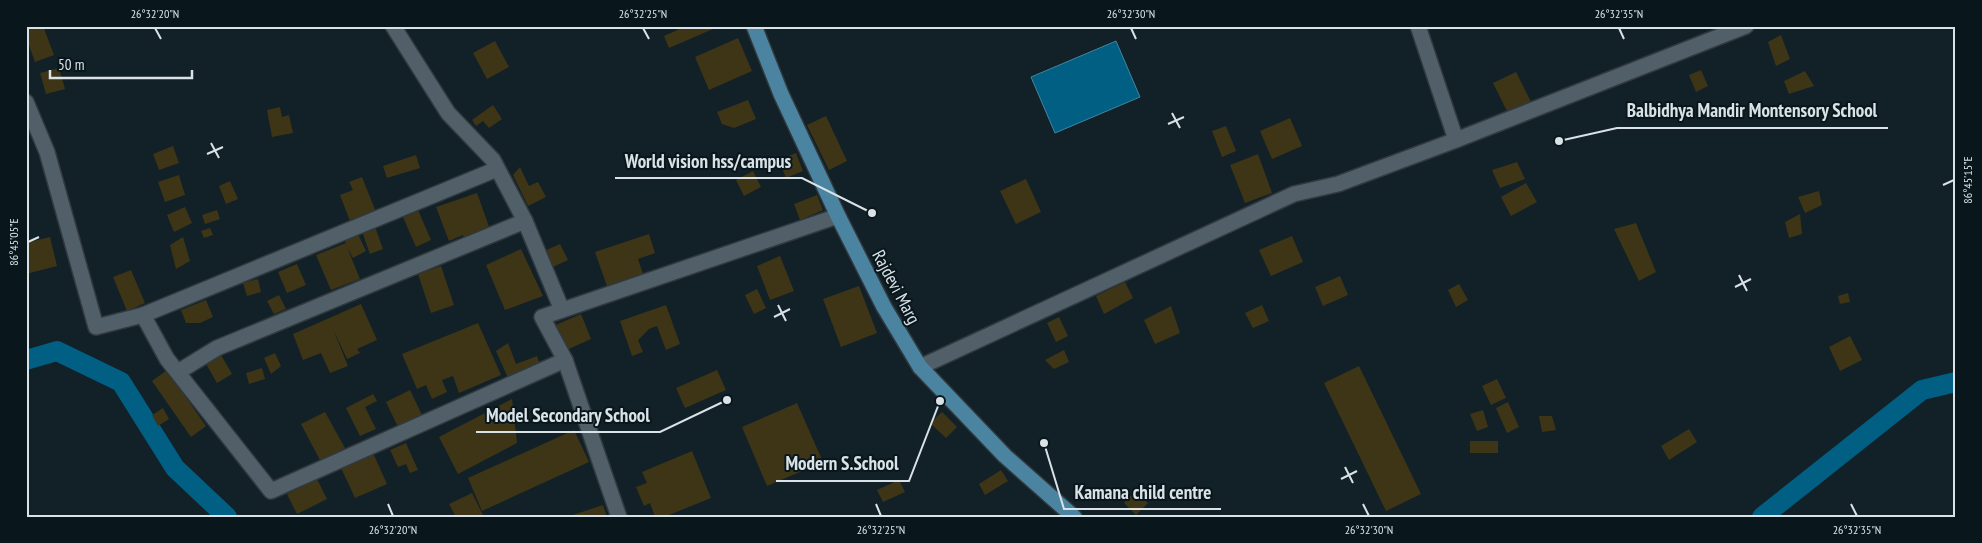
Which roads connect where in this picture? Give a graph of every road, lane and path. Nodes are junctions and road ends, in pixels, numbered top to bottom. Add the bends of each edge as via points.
1 (393, 26) edge
2 (754, 26) edge
3 (1418, 26) edge
4 (1746, 26) edge
5 (26, 102) edge
6 (1456, 140) junction
7 (497, 169) junction
8 (838, 216) junction
9 (525, 222) junction
10 (562, 310) junction
11 (143, 315) junction
12 (565, 360) junction
13 (920, 367) junction
14 (178, 372) junction
15 (1066, 515) edge
16 (619, 517) edge

1 - 7 street via 448,113 493,160
2 - 8 main road, Rajdevi Marg
3 - 6 street
4 - 6 street
5 - 11 street via 47,152 96,326
6 - 13 street via 1338,184 1294,194
7 - 9 street
7 - 11 street
8 - 10 street
8 - 13 main road, Rajdevi Marg via 884,307
9 - 10 street
9 - 14 street via 217,348
10 - 12 street via 542,317
11 - 14 street via 167,359
12 - 14 street via 271,491
12 - 16 street
13 - 15 main road, Rajdevi Marg

